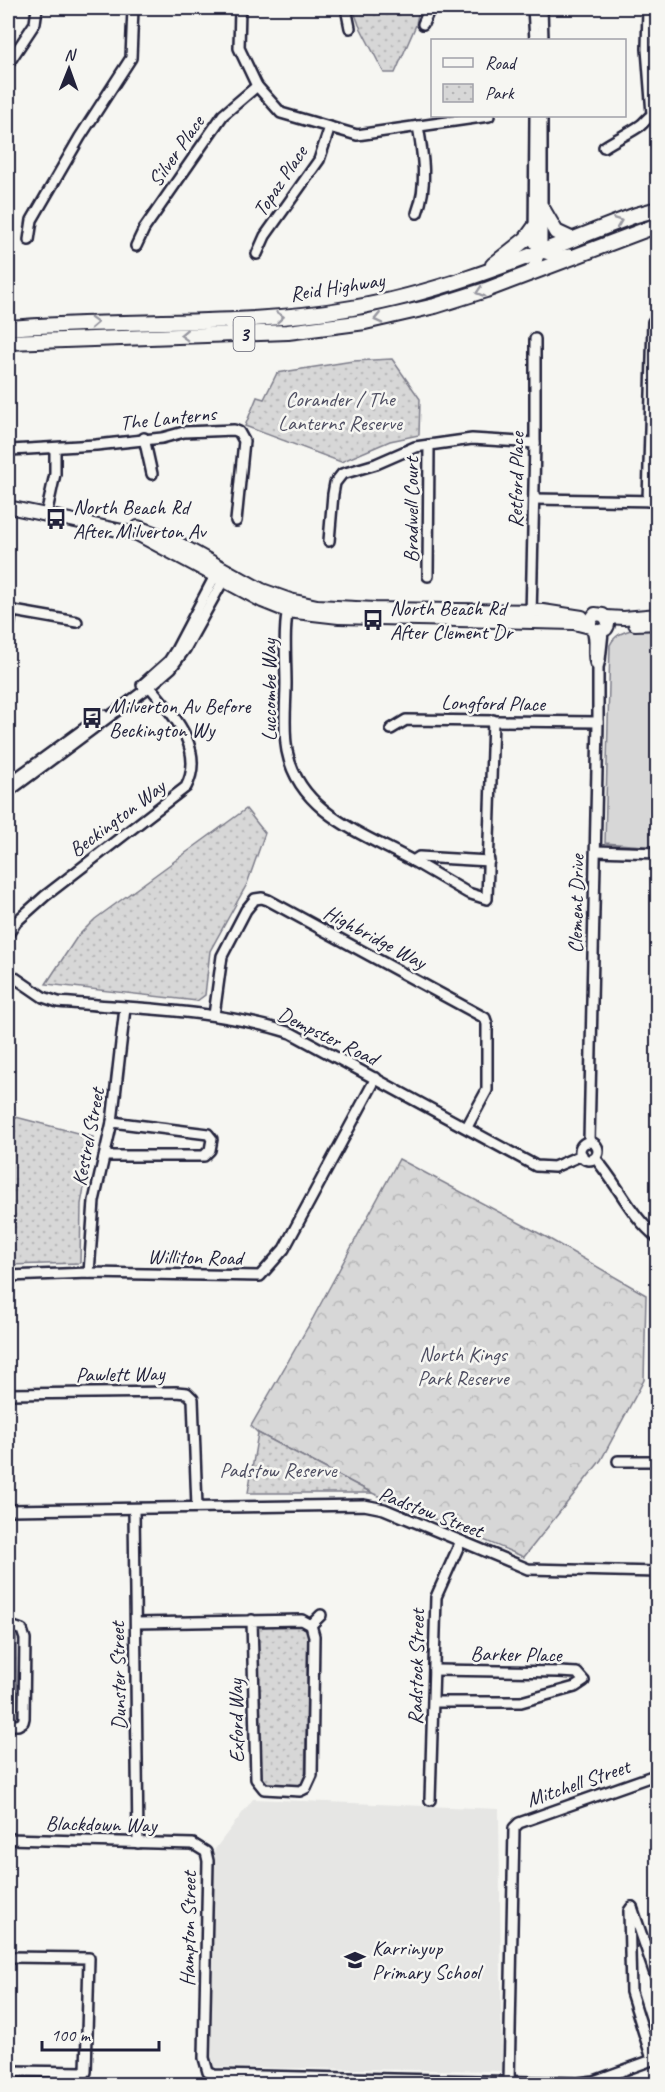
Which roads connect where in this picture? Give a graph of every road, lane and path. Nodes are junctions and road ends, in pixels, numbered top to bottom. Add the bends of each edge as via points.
1 (37, 8) edge
2 (132, 8) edge
3 (240, 8) edge
4 (346, 8) edge
5 (430, 8) edge
6 (533, 8) edge
7 (542, 8) edge
8 (648, 8) edge
9 (423, 24) dead end
10 (350, 28) dead end
11 (535, 39) edge
12 (543, 39) edge
13 (8, 64) edge
14 (257, 86) junction
15 (655, 114) edge
16 (482, 117) edge
17 (535, 117) edge
18 (542, 117) edge
19 (418, 126) junction
20 (330, 127) junction
21 (604, 147) dead end
22 (542, 208) junction
23 (657, 209) edge
24 (417, 213) dead end
25 (657, 225) edge
26 (534, 228) junction
27 (29, 240) dead end
28 (571, 240) junction
29 (136, 246) dead end
30 (540, 248) junction
31 (583, 252) junction
32 (257, 254) dead end
33 (482, 274) junction
34 (524, 275) junction
35 (657, 321) edge
36 (8, 328) edge
37 (535, 339) dead end
38 (8, 342) edge
39 (654, 401) edge
40 (144, 438) junction
41 (535, 443) junction
42 (429, 445) junction
43 (55, 448) junction
44 (11, 450) dead end
45 (152, 474) dead end
46 (534, 499) junction
47 (8, 501) edge
48 (653, 501) edge
49 (8, 507) edge
50 (47, 512) junction
51 (236, 521) dead end
52 (329, 541) dead end
53 (221, 574) junction
54 (429, 576) dead end
55 (289, 605) junction
56 (10, 610) edge
57 (657, 615) edge
58 (531, 616) junction
59 (77, 622) dead end
60 (657, 623) edge
61 (599, 625) junction
62 (8, 631) edge
63 (148, 685) junction
64 (493, 720) junction
65 (598, 722) junction
66 (391, 729) dead end
67 (8, 784) edge
68 (8, 792) edge
69 (596, 851) junction
70 (657, 853) edge
71 (413, 861) junction
72 (489, 861) junction
73 (8, 934) edge
74 (8, 973) edge
75 (125, 1008) junction
76 (214, 1015) junction
77 (376, 1078) junction
78 (112, 1122) junction
79 (467, 1128) junction
80 (589, 1142) junction
81 (582, 1155) junction
82 (105, 1156) junction
83 (595, 1158) junction
84 (657, 1238) edge
85 (89, 1273) junction
86 (8, 1276) edge
87 (8, 1394) edge
88 (618, 1461) dead end
89 (657, 1461) edge
90 (197, 1507) junction
91 (8, 1510) edge
92 (134, 1510) junction
93 (461, 1541) junction
94 (657, 1572) edge
95 (321, 1615) dead end
96 (252, 1620) junction
97 (136, 1623) junction
98 (8, 1624) edge
99 (311, 1625) junction
100 (434, 1670) junction
101 (434, 1702) junction
102 (8, 1725) edge
103 (657, 1774) edge
104 (430, 1800) dead end
105 (8, 1839) edge
106 (138, 1843) junction
107 (193, 1844) joint
108 (8, 1957) edge
109 (657, 1983) edge
110 (655, 2059) edge
111 (8, 2072) edge
112 (347, 2082) edge
113 (510, 2082) junction

1 - 13 street via 35,22
2 - 27 street via 131,58 32,220
3 - 14 street via 239,48
4 - 10 street
5 - 9 street
6 - 11 street
7 - 12 street
8 - 15 street via 647,49
14 - 20 street via 282,113
14 - 29 street, Silver Place via 223,115
15 - 21 street
16 - 19 street
17 - 26 street
18 - 22 street
19 - 20 street via 357,135
19 - 24 street via 423,197
20 - 32 street, Topaz Place via 319,160 265,236
22 - 28 highway via 553,228
22 - 30 street
28 -> 23 highway, Reid Highway / 3
25 - 31 highway, Reid Highway / 3
26 - 30 street
26 - 33 highway
28 - 30 highway, Reid Highway / 3
30 - 31 street via 555,256
30 - 33 highway, Reid Highway / 3
30 - 34 street via 537,262
31 - 34 highway, Reid Highway / 3
36 -> 33 highway, Reid Highway / 3 via 307,314 394,299
34 -> 38 highway, Reid Highway / 3 via 435,306 327,328
35 - 39 street via 653,322
37 - 41 street, Retford Place
39 - 48 street
40 - 43 street, The Lanterns
40 - 45 street
40 - 51 street, The Lanterns via 184,432 239,432 244,452
41 - 42 street via 472,439
41 - 46 street, Retford Place
42 - 52 street via 342,474 335,483
42 - 54 street, Bradwell Court
43 - 44 street, The Lanterns
43 - 50 street via 55,474
46 - 48 street
46 - 58 street, Retford Place
47 - 50 main road
49 - 50 main road
50 - 53 main road via 137,534
53 - 55 main road
53 - 63 street via 176,650
55 - 58 main road via 339,617
55 - 71 street, Luccombe Way via 285,728 293,771 307,795 327,814
56 - 59 street
56 - 62 street
57 - 61 main road
58 - 61 main road
60 - 61 main road
61 - 65 street, Clement Drive
63 - 67 street
63 - 68 street
63 - 73 street, Beckington Way via 188,740 193,767 186,787 45,896
64 - 65 street, Longford Place
64 - 66 street, Longford Place via 406,720
64 - 72 street, Luccombe Way
65 - 69 street, Clement Drive
69 - 70 street
69 - 80 street, Clement Drive
71 - 72 street via 419,857
71 - 72 street, Luccombe Way via 468,893 488,899
74 - 75 street, Dempster Road via 43,997 58,1002
75 - 76 street, Dempster Road
75 - 78 street, Kestrel Street
76 - 77 street, Dempster Road via 291,1033
76 - 79 street, Highbridge Way via 222,956 250,904 255,899 268,900 485,1017 487,1090
77 - 79 street, Dempster Road
77 - 85 street, Williton Road via 284,1249 260,1276
78 - 82 street, Kestrel Street
78 - 82 street via 208,1134 212,1139 210,1150 204,1156
79 - 81 street, Dempster Road via 536,1166 554,1167
80 - 81 street, Clement Drive via 581,1148
80 - 83 street, Clement Drive via 598,1148
81 - 83 street
82 - 85 street, Kestrel Street via 94,1201
83 - 84 street, Clement Drive via 611,1175 645,1228
85 - 86 street, Williton Road
87 - 90 street, Pawlett Way via 188,1393 193,1399
88 - 89 street
90 - 92 street, Padstow Street
90 - 93 street, Padstow Street via 364,1505 384,1509
91 - 92 street, Padstow Street
92 - 97 street, Dunster Street
93 - 94 street, Padstow Street via 528,1569
93 - 100 street, Radstock Street via 436,1597
95 - 99 street
96 - 97 street
96 - 99 street via 302,1620
96 - 99 street, Exford Way via 254,1771 259,1785 271,1791 306,1788 312,1775
97 - 106 street, Dunster Street
98 - 102 street via 22,1630 25,1639 24,1718 18,1725
100 - 101 street, Radstock Street
100 - 101 street, Barker Place via 577,1673 584,1681 521,1702
101 - 104 street, Radstock Street
103 - 113 street, Mitchell Street via 519,1822 514,1828
105 - 106 street, Blackdown Way
106 - 107 street, Blackdown Way
107 - 112 street, Hampton Street via 206,1852 208,1861 204,2058 208,2072
108 - 111 street via 88,1958 86,2072
109 - 110 street via 632,1907 630,1992
110 - 113 street, Hampton Street via 578,2083
112 - 113 street, Hampton Street

